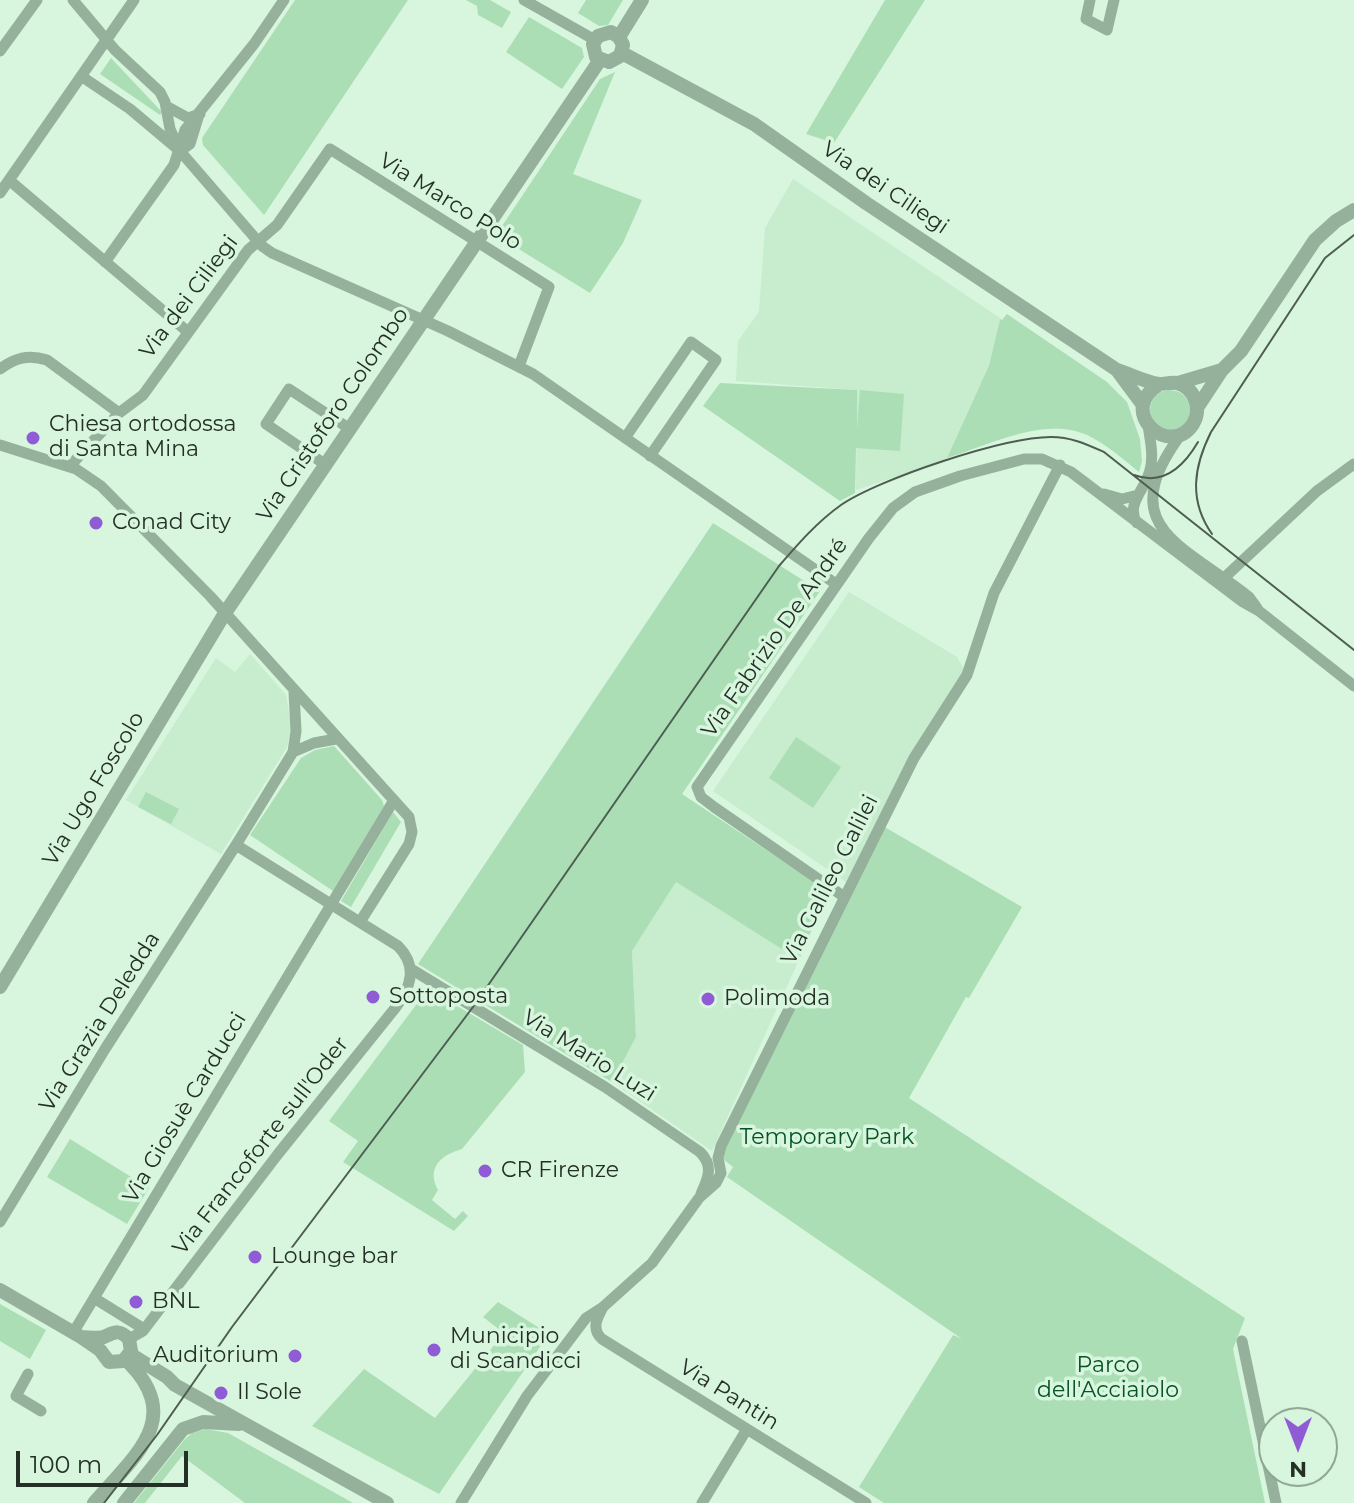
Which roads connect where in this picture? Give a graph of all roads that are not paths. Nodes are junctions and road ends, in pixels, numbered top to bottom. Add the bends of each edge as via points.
1 (37, 0) edge
2 (73, 0) edge
3 (134, 0) edge
4 (284, 0) edge
5 (524, 0) edge
6 (642, 0) edge
7 (1090, 0) edge
8 (1114, 0) edge
9 (619, 37) junction
10 (106, 39) junction
11 (595, 40) junction
12 (0, 51) edge
13 (622, 53) junction
14 (600, 60) junction
15 (81, 76) junction
16 (167, 111) junction
17 (200, 113) junction
18 (146, 122) junction
19 (180, 151) junction
20 (9, 180) junction
21 (0, 193) edge
22 (1354, 210) edge
23 (259, 241) junction
24 (475, 242) junction
25 (105, 262) junction
26 (424, 320) junction
27 (188, 332) junction
28 (519, 366) junction
29 (0, 369) edge
30 (1117, 370) junction
31 (1222, 370) junction
32 (1178, 383) junction
33 (1160, 384) junction
34 (1143, 405) junction
35 (1197, 408) junction
36 (119, 413) junction
37 (1148, 425) junction
38 (350, 429) junction
39 (1182, 433) junction
40 (625, 438) junction
41 (0, 445) edge
42 (650, 456) junction
43 (1354, 464) edge
44 (326, 465) junction
45 (1060, 465) junction
46 (69, 467) junction
47 (1100, 492) junction
48 (1138, 495) junction
49 (1139, 525) junction
50 (1224, 578) junction
51 (836, 584) junction
52 (1259, 611) junction
53 (225, 613) junction
54 (1354, 686) edge
55 (294, 692) junction
56 (336, 739) junction
57 (293, 752) junction
58 (394, 800) junction
59 (236, 845) junction
60 (843, 896) junction
61 (332, 904) junction
62 (360, 922) junction
63 (411, 969) junction
64 (1, 982) edge
65 (699, 1198) junction
66 (0, 1222) edge
67 (0, 1290) edge
68 (94, 1298) junction
69 (603, 1307) junction
70 (144, 1329) junction
71 (78, 1335) junction
72 (1242, 1341) dead end
73 (101, 1344) junction
74 (128, 1355) junction
75 (28, 1374) dead end
76 (41, 1411) dead end
77 (247, 1425) junction
78 (747, 1429) junction
79 (845, 1490) junction
80 (838, 1502) edge
81 (94, 1503) edge
82 (124, 1503) edge
83 (387, 1503) edge
84 (461, 1503) edge
85 (702, 1503) edge
86 (866, 1503) edge
87 (1276, 1503) edge

1 - 12 street
2 - 10 street
3 - 10 street
4 - 17 street
5 - 11 street
6 - 9 street
7 - 8 street via 1086,19 1107,30
9 - 11 street via 606,32
9 - 13 street
10 - 15 street
10 - 16 street via 160,92
11 - 14 street
13 - 14 street via 614,61
13 - 30 street, Via dei Ciliegi via 754,124
14 - 24 street, Via Cristoforo Colombo
15 - 18 street
15 - 20 street
16 - 17 street via 188,118
16 - 18 street via 157,121
16 - 19 street
17 - 19 street via 183,134
18 - 19 street
19 - 23 street
19 - 25 street
20 - 21 street
20 - 25 street
22 - 31 street via 1315,240 1241,351
23 - 24 street, Via Marco Polo via 277,225 330,149
23 - 26 street, Via dei Ciliegi via 277,256
23 - 27 street, Via dei Ciliegi
24 - 26 street, Via Cristoforo Colombo
24 - 28 street, Via Marco Polo via 549,287
25 - 27 street
26 - 28 street, Via dei Ciliegi
26 - 38 street, Via Cristoforo Colombo
27 - 36 street, Via dei Ciliegi via 143,395
28 - 40 street, Via dei Ciliegi
29 - 36 street via 19,358 47,360
30 - 33 street, Via dei Ciliegi
30 - 34 street, Via dei Ciliegi
31 - 32 street, Via dei Ciliegi
31 - 35 street
32 - 33 street, Via dei Ciliegi
32 - 35 street via 1192,394
33 - 34 street
34 - 37 street, Via dei Ciliegi
35 - 39 street via 1194,422
36 - 46 street, Via dei Ciliegi
37 - 39 street via 1164,436
37 - 48 street, Via dei Ciliegi via 1151,465
38 - 44 street, Via Cristoforo Colombo
38 - 44 street via 289,389 266,424
39 - 50 street via 1162,462 1152,492 1154,518 1166,536
40 - 42 street, Via dei Ciliegi
40 - 42 street via 691,342 716,360
41 - 46 street
42 - 51 street, Via dei Ciliegi
43 - 50 street via 1317,491
44 - 53 street, Via Cristoforo Colombo
45 - 47 street
45 - 51 street, Via Fabrizio De André via 1024,459 915,492 889,513
45 - 60 street, Via Galileo Galilei via 994,593 967,675 914,758
46 - 53 street via 101,486
47 - 48 street via 1118,499
47 - 49 street
48 - 49 street, Via dei Ciliegi via 1133,514
49 - 52 street
50 - 52 street
51 - 60 street, Via Fabrizio De André via 697,791
52 - 54 street
53 - 55 street
53 - 64 street, Via Ugo Foscolo
55 - 56 street
55 - 57 street
56 - 57 street
56 - 58 street
57 - 59 street, Via Grazia Deledda
58 - 61 street, Via Giosuè Carducci
58 - 62 street via 409,817 411,840
59 - 61 street, Via Mario Luzi
59 - 66 street, Via Grazia Deledda
60 - 65 street, Via Galileo Galilei via 721,1146 721,1175
61 - 62 street, Via Mario Luzi
61 - 68 street, Via Giosuè Carducci
62 - 63 street, Via Mario Luzi via 398,946
63 - 65 street, Via Mario Luzi via 605,1087 701,1153 709,1175
63 - 70 street, Via Francoforte sull'Oder via 400,1002
65 - 69 street, Via Galileo Galilei via 652,1263
67 - 71 street
68 - 70 street
68 - 71 street, Via Giosuè Carducci
69 - 78 street, Via Pantin via 596,1326 602,1339
69 - 84 street, Via Galileo Galilei via 590,1313 516,1413
70 - 74 street, Via Francoforte sull'Oder
71 - 73 street
72 - 87 street
73 - 74 street via 109,1362
73 - 74 street via 108,1333 117,1331
74 - 77 street via 159,1381
74 - 81 street via 152,1393 154,1420 137,1451
75 - 76 street via 16,1396
77 - 82 street via 188,1426
77 - 83 street
78 - 79 street, Via Pantin
78 - 85 street
79 - 80 street
79 - 86 street, Via Pantin

